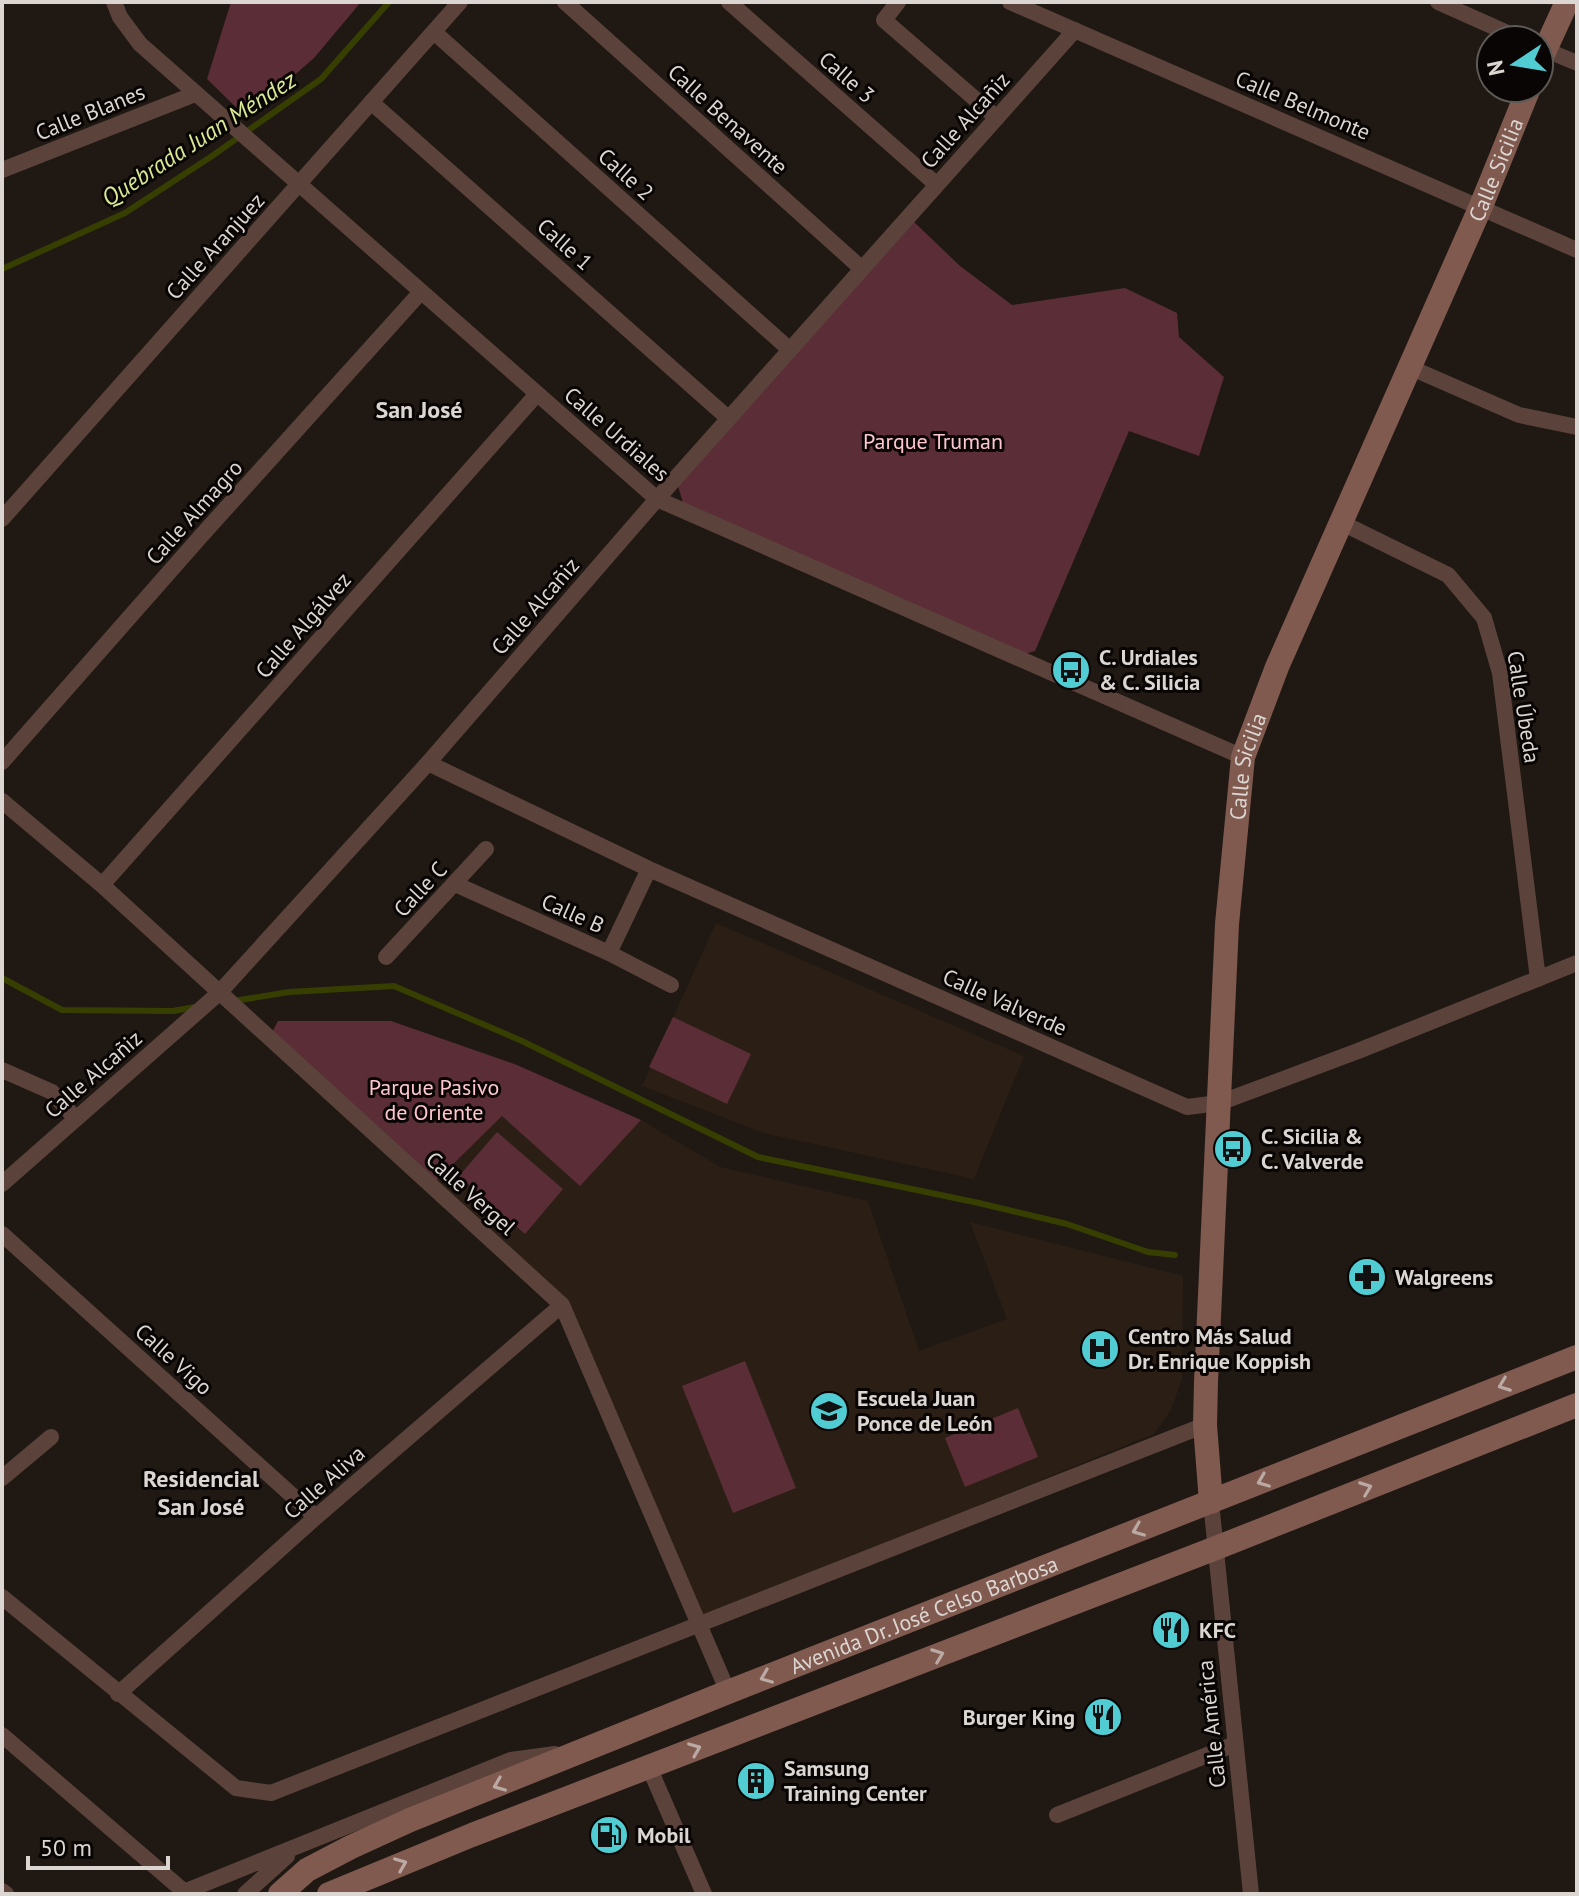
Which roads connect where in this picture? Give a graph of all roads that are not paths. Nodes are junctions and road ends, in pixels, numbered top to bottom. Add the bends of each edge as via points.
1 (114, 2) edge
2 (460, 2) edge
3 (565, 2) edge
4 (729, 2) edge
5 (898, 2) edge
6 (1010, 2) edge
7 (1438, 2) edge
8 (1567, 2) edge
9 (1483, 24) edge
10 (1553, 24) edge
11 (1075, 30) junction
12 (434, 32) junction
13 (1555, 56) edge
14 (1577, 63) edge
15 (195, 94) junction
16 (371, 102) junction
17 (1522, 104) edge
18 (997, 118) junction
19 (2, 170) edge
20 (299, 185) junction
21 (937, 185) junction
22 (1481, 206) junction
23 (1577, 250) edge
24 (861, 268) junction
25 (420, 293) junction
26 (789, 349) junction
27 (1409, 367) junction
28 (537, 394) junction
29 (728, 418) junction
30 (1577, 427) edge
31 (657, 499) junction
32 (2, 519) edge
33 (1340, 522) junction
34 (1243, 757) junction
35 (2, 762) edge
36 (428, 763) junction
37 (2, 801) edge
38 (486, 849) dead end
39 (649, 869) junction
40 (455, 884) junction
41 (102, 885) junction
42 (609, 953) junction
43 (386, 957) dead end
44 (1577, 963) edge
45 (1538, 979) junction
46 (671, 985) dead end
47 (219, 993) junction
48 (2, 1070) edge
49 (1219, 1103) junction
50 (76, 1119) junction
51 (2, 1184) edge
52 (2, 1234) edge
53 (562, 1305) junction
54 (1577, 1357) edge
55 (1577, 1405) edge
56 (1205, 1425) junction
57 (51, 1437) dead end
58 (2, 1478) edge
59 (1211, 1502) junction
60 (316, 1517) junction
61 (1216, 1548) junction
62 (2, 1597) edge
63 (698, 1626) junction
64 (728, 1692) junction
65 (118, 1694) junction
66 (2, 1735) edge
67 (1235, 1744) junction
68 (585, 1749) junction
69 (649, 1767) junction
70 (1057, 1815) dead end
71 (297, 1847) junction
72 (186, 1893) edge
73 (245, 1894) edge
74 (280, 1894) edge
75 (329, 1894) edge
76 (704, 1894) edge
77 (1251, 1894) edge

1 - 15 street, Calle Urdiales via 140,44
2 - 12 street, Calle Aranjuez
3 - 24 street, Calle Benavente
4 - 21 street, Calle 3
5 - 18 street via 884,20
6 - 11 street, Calle Belmonte
7 - 9 street
8 - 10 main road
11 - 18 street, Calle Alcañiz
11 - 22 street, Calle Belmonte
12 - 16 street, Calle Aranjuez
12 - 26 street, Calle 2
13 - 14 street
15 - 19 street, Calle Blanes
15 - 20 street, Calle Urdiales
16 - 20 street, Calle Aranjuez
16 - 29 street, Calle 1
17 - 22 main road, Calle Sicilia
18 - 21 street, Calle Alcañiz
20 - 25 street, Calle Urdiales
20 - 32 street, Calle Aranjuez
21 - 24 street, Calle Alcañiz
22 - 23 street, Calle Belmonte
22 - 27 main road, Calle Sicilia
24 - 26 street, Calle Alcañiz
25 - 28 street, Calle Urdiales
25 - 35 street, Calle Almagro
26 - 29 street, Calle Alcañiz
27 - 30 street via 1519,415
27 - 33 main road, Calle Sicilia
28 - 31 street, Calle Urdiales
28 - 41 street, Calle Algálvez
29 - 31 street, Calle Alcañiz
31 - 34 street, Calle Urdiales
31 - 36 street, Calle Alcañiz
33 - 34 main road, Calle Sicilia
33 - 45 street, Calle Úbeda via 1448,575 1484,618 1500,673
34 - 49 main road, Calle Sicilia via 1227,924
36 - 39 street, Calle Valverde
36 - 47 street, Calle Alcañiz
37 - 41 street, Calle Vergel
38 - 40 street, Calle C
39 - 42 street
39 - 49 street, Calle Valverde via 1187,1107
40 - 42 street, Calle B
40 - 43 street, Calle C
41 - 47 street, Calle Vergel
42 - 46 street, Calle B
44 - 45 street, Calle Valverde
45 - 49 street, Calle Valverde
47 - 50 street, Calle Alcañiz
47 - 53 street, Calle Vergel
48 - 50 street via 52,1092
49 - 56 main road, Calle Sicilia
50 - 51 street, Calle Alcañiz
52 - 60 street, Calle Vigo
53 - 60 street, Calle Aliva
53 - 63 street, Calle Vergel
54 -> 59 main road, Avenida Dr. José Celso Barbosa
61 -> 55 main road, Avenida Dr. José Celso Barbosa
56 - 59 main road, Calle Sicilia
56 - 63 street
57 - 58 street
59 - 61 street, Calle América
59 -> 64 main road, Avenida Dr. José Celso Barbosa
60 - 65 street, Calle Aliva
61 - 67 street, Calle América
69 -> 61 main road, Avenida Dr. José Celso Barbosa
62 - 65 street
63 - 64 street, Calle Vergel
63 - 65 street via 271,1793 236,1788
64 - 68 main road, Avenida Dr. José Celso Barbosa
66 - 72 street
67 - 70 street
67 - 77 street, Calle América
68 - 71 street via 511,1760
68 -> 74 main road, Avenida Dr. José Celso Barbosa via 351,1847 307,1870
75 -> 69 main road, Avenida Dr. José Celso Barbosa
69 - 76 street
71 - 72 street
71 - 73 street

